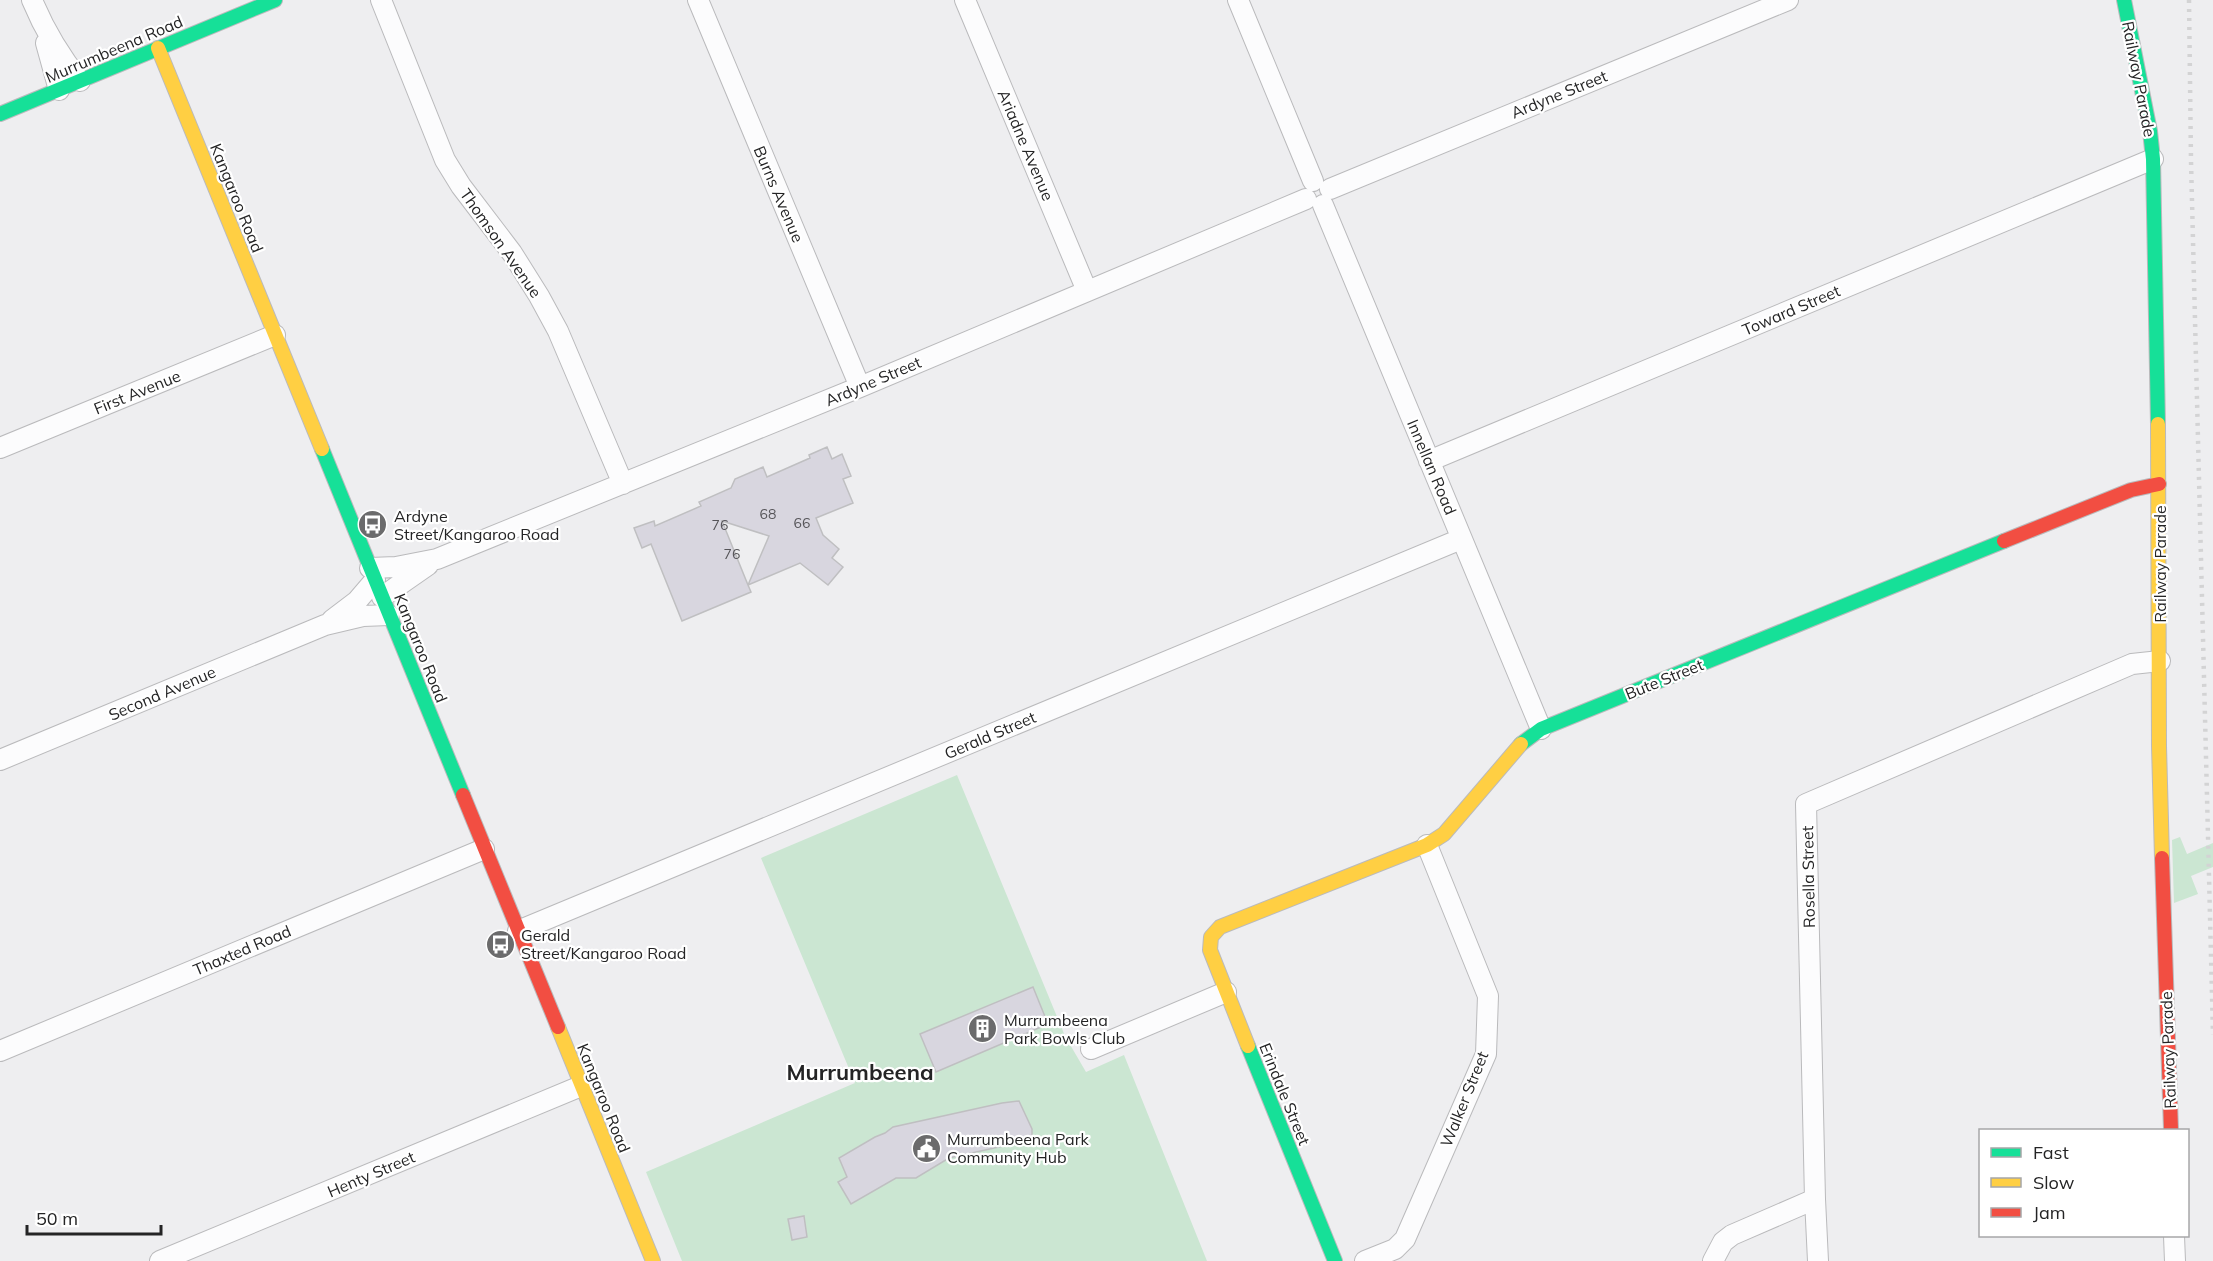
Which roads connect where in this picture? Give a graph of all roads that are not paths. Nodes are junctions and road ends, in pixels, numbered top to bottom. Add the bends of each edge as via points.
1 (275, 0) edge
2 (381, 0) edge
3 (698, 0) edge
4 (965, 0) edge
5 (1238, 0) edge
6 (1788, 0) edge
7 (2124, 0) edge
8 (36, 9) edge
9 (158, 48) junction
10 (80, 81) junction
11 (59, 90) junction
12 (0, 114) edge
13 (2153, 159) junction
14 (1318, 194) junction
15 (1086, 291) junction
16 (275, 335) junction
17 (860, 387) junction
18 (0, 448) edge
19 (1429, 461) junction
20 (623, 484) junction
21 (2159, 484) junction
22 (1461, 539) junction
23 (437, 559) junction
24 (379, 590) junction
25 (325, 625) junction
26 (2160, 661) junction
27 (1541, 729) junction
28 (0, 760) edge
29 (1427, 845) junction
30 (484, 849) junction
31 (518, 931) junction
32 (1210, 938) joint
33 (1226, 992) junction
34 (1091, 1049) dead end
35 (0, 1051) edge
36 (581, 1086) junction
37 (2171, 1129) edge
38 (1815, 1199) junction
39 (2174, 1237) edge
40 (160, 1261) edge
41 (653, 1261) edge
42 (1335, 1261) edge
43 (1365, 1261) edge
44 (1713, 1261) edge
45 (1818, 1261) edge
46 (2175, 1261) edge

1 - 9 street, Murrumbeena Road
2 - 20 street, Thomson Avenue via 445,160 539,296 562,340
3 - 17 street, Burns Avenue
4 - 15 street, Ariadne Avenue
5 - 14 street, Innellan Road
6 - 14 street, Ardyne Street
7 - 13 street, Railway Parade
8 - 10 street
8 - 11 street
9 - 10 street, Murrumbeena Road
9 - 16 street, Kangaroo Road
10 - 11 street, Murrumbeena Road
11 - 12 street, Murrumbeena Road
13 - 19 street, Toward Street
13 - 21 street, Railway Parade
14 - 15 street, Ardyne Street
14 - 19 street, Innellan Road
15 - 17 street, Ardyne Street
16 - 18 street, First Avenue
16 - 24 street, Kangaroo Road
17 - 20 street, Ardyne Street
19 - 22 street, Innellan Road
20 - 23 street, Ardyne Street
21 - 26 street, Railway Parade
21 - 27 street, Bute Street via 2131,490
22 - 27 street, Innellan Road
22 - 31 street, Gerald Street
23 - 24 street, Ardyne Street
23 - 24 street, Ardyne Street via 396,567
24 - 25 street, Second Avenue
24 - 25 street, Second Avenue via 363,616
24 - 30 street, Kangaroo Road
25 - 28 street, Second Avenue
26 - 37 street, Railway Parade
26 - 38 street, Rosella Street via 2133,664 1806,804
27 - 29 street, Bute Street via 1524,740 1444,834
29 - 32 street, Bute Street via 1220,927
29 - 43 street, Walker Street via 1488,996 1486,1054 1405,1239 1395,1249
30 - 31 street, Kangaroo Road
30 - 35 street, Thaxted Road
31 - 36 street, Kangaroo Road
32 - 33 street, Erindale Street via 1210,950
33 - 34 street
33 - 42 street, Erindale Street
36 - 40 street, Henty Street
36 - 41 street, Kangaroo Road
38 - 44 street via 1732,1235 1723,1242
38 - 45 street, Rosella Street
39 - 46 street

